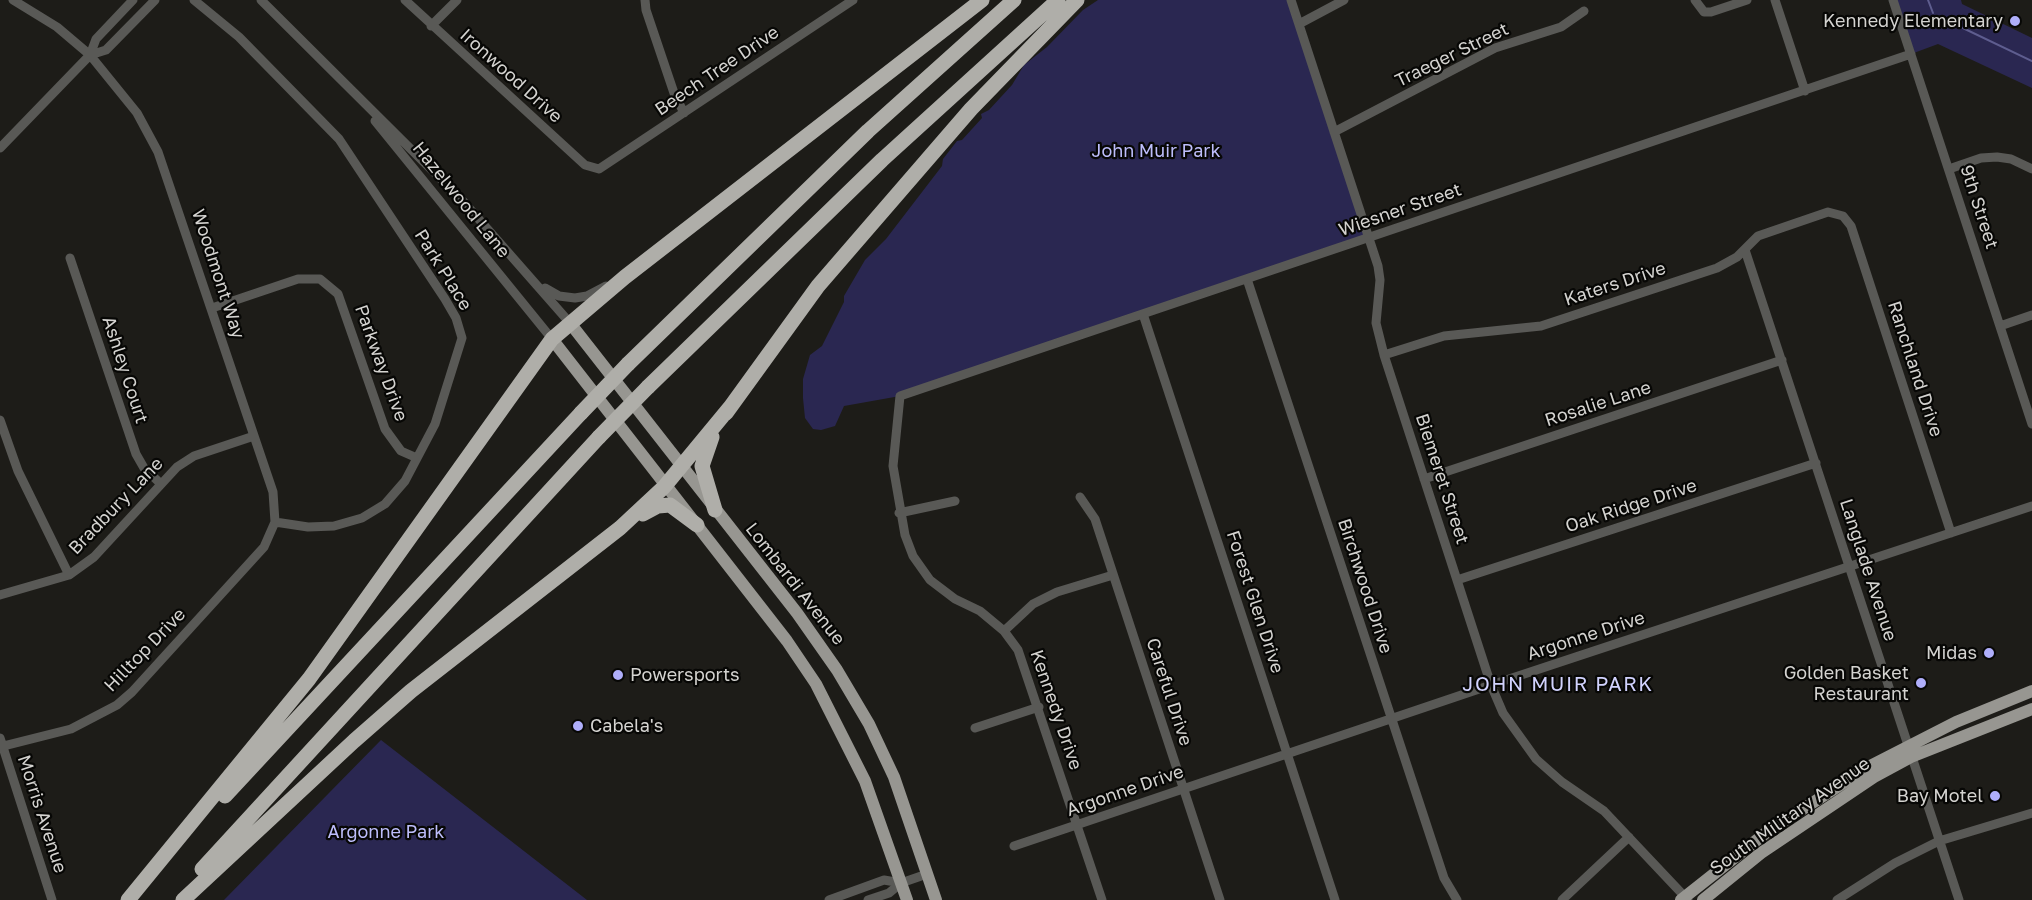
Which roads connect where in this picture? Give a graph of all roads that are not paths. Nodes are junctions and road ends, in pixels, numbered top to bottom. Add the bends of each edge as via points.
1 (13, 0) edge
2 (133, 0) edge
3 (155, 0) edge
4 (194, 0) edge
5 (261, 0) edge
6 (405, 0) edge
7 (457, 0) edge
8 (645, 0) edge
9 (853, 0) edge
10 (982, 0) edge
11 (1014, 0) edge
12 (1058, 0) edge
13 (1077, 0) edge
14 (1291, 0) edge
15 (1344, 0) edge
16 (1695, 0) edge
17 (1747, 0) edge
18 (1775, 0) edge
19 (1893, 0) edge
20 (1584, 11) dead end
21 (1299, 24) junction
22 (431, 26) junction
23 (1911, 54) junction
24 (90, 55) junction
25 (342, 82) junction
26 (1804, 91) junction
27 (684, 113) junction
28 (1334, 132) junction
29 (4, 137) edge
30 (0, 148) edge
31 (599, 169) joint
32 (1949, 169) junction
33 (2032, 169) edge
34 (1843, 216) joint
35 (1369, 238) junction
36 (1745, 250) junction
37 (70, 258) dead end
38 (625, 277) junction
39 (1247, 279) junction
40 (536, 282) junction
41 (212, 308) junction
42 (1143, 314) junction
43 (2032, 315) edge
44 (570, 323) junction
45 (2000, 326) junction
46 (552, 339) junction
47 (1384, 355) junction
48 (1782, 360) junction
49 (2027, 393) edge
50 (900, 396) joint
51 (730, 406) junction
52 (0, 420) edge
53 (2032, 424) edge
54 (255, 436) junction
55 (417, 458) junction
56 (1816, 462) junction
57 (681, 467) junction
58 (1424, 479) junction
59 (161, 484) junction
60 (666, 485) junction
61 (1080, 497) dead end
62 (955, 501) dead end
63 (2032, 506) edge
64 (715, 510) junction
65 (899, 513) junction
66 (275, 522) junction
67 (697, 525) junction
68 (620, 528) junction
69 (1951, 533) junction
70 (1850, 567) junction
71 (69, 575) junction
72 (1113, 575) junction
73 (1457, 580) junction
74 (0, 595) edge
75 (1004, 631) junction
76 (1491, 685) junction
77 (2032, 691) edge
78 (1039, 707) junction
79 (2032, 709) edge
80 (1391, 719) junction
81 (975, 728) dead end
82 (1, 744) edge
83 (1909, 751) junction
84 (1287, 754) junction
85 (1183, 789) junction
86 (2032, 813) edge
87 (1078, 825) junction
88 (1629, 837) junction
89 (1939, 841) junction
90 (1014, 846) dead end
91 (927, 874) junction
92 (901, 883) junction
93 (132, 896) edge
94 (1842, 898) edge
95 (1684, 899) edge
96 (52, 900) edge
97 (174, 900) edge
98 (183, 900) edge
99 (829, 900) edge
100 (868, 900) edge
101 (907, 900) edge
102 (936, 900) edge
103 (1102, 900) edge
104 (1220, 900) edge
105 (1335, 900) edge
106 (1457, 900) edge
107 (1562, 900) edge
108 (1703, 900) edge
109 (1959, 900) edge

1 - 24 street, Woodmont Way via 57,27
2 - 24 street via 96,39
3 - 24 street via 106,50
4 - 55 street, Park Place via 239,37 339,139 456,318 462,338 435,424
5 - 25 street, Hazelwood Lane
6 - 22 street, Ironwood Drive
7 - 22 street
8 - 27 street
9 - 27 street, Beech Tree Drive
10 - 38 highway
11 - 93 highway, bridge via 868,131 628,364
12 - 97 highway, bridge via 882,160 648,387
13 - 51 highway via 972,109 824,279
14 - 21 street, Biemeret Street
15 - 21 street
16 - 17 street via 1704,12
18 - 26 street
19 - 23 street, 9th Street
20 - 28 street, Traeger Street via 1561,27 1495,48
21 - 28 street, Biemeret Street
22 - 31 street, Ironwood Drive via 585,165
23 - 26 street, Wiesner Street
23 - 32 street, 9th Street
24 - 29 street
24 - 41 street, Woodmont Way via 137,113 158,152
25 - 40 street, Hazelwood Lane via 462,200
25 - 46 street, Hazelwood Lane
26 - 35 street, Wiesner Street
27 - 31 street, Beech Tree Drive
28 - 35 street, Biemeret Street
29 - 30 street
32 - 33 street via 1996,157
32 - 45 street, 9th Street
34 - 36 street, Katers Drive via 1828,212 1758,236
34 - 69 street, Ranchland Drive via 1851,226
35 - 39 street, Wiesner Street
35 - 47 street, Biemeret Street via 1380,280 1376,323
36 - 47 street, Katers Drive via 1717,268 1540,326 1444,336
36 - 48 street, Langlade Avenue
37 - 59 street, Ashley Court via 136,454
38 - 40 street via 575,298 553,294
38 - 44 highway
39 - 42 street, Wiesner Street
39 - 80 street, Birchwood Drive
40 - 44 street, Hazelwood Lane
41 - 54 street, Woodmont Way
41 - 55 street, Parkway Drive via 298,279 320,279 339,294 385,429 401,451
42 - 50 street, Wiesner Street
42 - 84 street, Forest Glen Drive
43 - 45 street
44 - 46 highway
44 - 57 main road, Lombardi Avenue
45 - 49 street, 9th Street
46 - 60 main road
46 - 93 highway via 309,679
47 - 58 street, Biemeret Street
48 - 56 street, Langlade Avenue
48 - 58 street, Rosalie Lane
49 - 53 street, 9th Street
50 - 65 street, Kennedy Drive via 893,466
51 - 57 highway
51 - 64 highway via 703,458
52 - 71 street via 18,471
54 - 59 street, Bradbury Lane via 194,456
54 - 66 street, Woodmont Way via 273,492
55 - 66 street, Park Place via 405,481 385,504 362,518 334,526
56 - 70 street, Langlade Avenue
56 - 73 street, Oak Ridge Drive
57 - 60 highway
57 - 64 main road, Lombardi Avenue
58 - 73 street, Biemeret Street
59 - 71 street, Bradbury Lane via 94,557
60 - 67 main road
60 - 68 highway
61 - 72 street, Careful Drive via 1095,519
62 - 65 street
63 - 69 street, Argonne Drive
64 - 91 main road, Lombardi Avenue via 809,629 858,705 898,786
65 - 75 street, Kennedy Drive via 913,556 930,580
66 - 82 street, Hilltop Drive via 264,547 117,705 71,729
67 - 68 highway via 677,508 664,505
67 - 92 main road via 787,641 829,705 865,781
68 - 98 highway via 411,691
69 - 70 street, Argonne Drive
70 - 76 street, Argonne Drive
70 - 83 street, Langlade Avenue
71 - 74 street, Bradbury Lane
72 - 75 street via 1057,592 1034,604
72 - 85 street, Careful Drive
73 - 76 street, Biemeret Street
75 - 78 street, Kennedy Drive via 1025,663
76 - 80 street, Argonne Drive
76 - 88 street, Biemeret Street via 1512,728 1536,759 1604,811
77 - 83 main road, South Military Avenue
78 - 81 street
78 - 87 street, Kennedy Drive
79 - 83 main road, South Military Avenue
80 - 84 street, Argonne Drive
80 - 106 street, Birchwood Drive via 1443,878
82 - 96 street, Morris Avenue
83 - 89 street, Langlade Avenue
83 - 95 main road, South Military Avenue via 1870,766 1767,832
83 - 108 main road, South Military Avenue via 1761,853
84 - 85 street, Argonne Drive
84 - 105 street, Forest Glen Drive
85 - 87 street, Argonne Drive
85 - 104 street, Careful Drive
86 - 89 street
87 - 90 street, Argonne Drive
87 - 103 street, Kennedy Drive
88 - 95 street, Biemeret Street
88 - 107 street
89 - 94 street via 1895,862
89 - 109 street, Langlade Avenue
91 - 92 street
91 - 102 main road, Lombardi Avenue
92 - 99 street via 884,880
92 - 100 street via 889,893
92 - 101 main road

